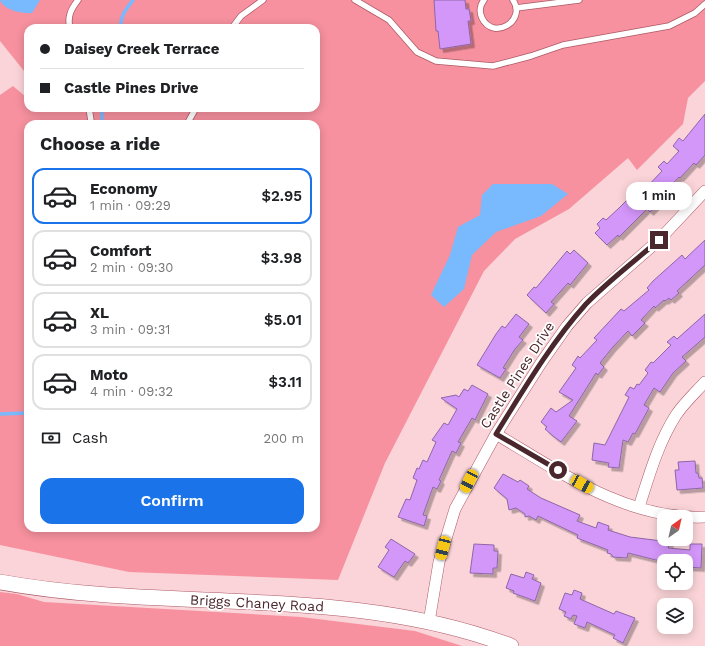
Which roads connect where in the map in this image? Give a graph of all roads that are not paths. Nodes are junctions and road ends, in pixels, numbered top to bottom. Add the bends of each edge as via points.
1 (78, 0) edge
2 (263, 0) edge
3 (355, 0) edge
4 (484, 0) edge
5 (513, 0) edge
6 (579, 0) edge
7 (705, 4) edge
8 (516, 8) junction
9 (69, 24) edge
10 (235, 24) edge
11 (705, 191) edge
12 (705, 382) edge
13 (496, 434) junction
14 (640, 507) junction
15 (705, 517) edge
16 (0, 582) edge
17 (429, 622) junction
18 (511, 646) edge

1 - 9 lane via 70,12
2 - 10 lane via 241,16
3 - 7 lane via 389,20 417,52 436,61 493,66 563,45 669,26 695,13
4 - 8 lane via 480,8 481,14 492,27 510,24 514,20
5 - 8 lane
6 - 8 lane
11 - 13 street, Castle Pines Drive via 659,240 587,304 568,326
12 - 14 street via 676,415 666,432
13 - 14 street via 594,490
13 - 17 street, Castle Pines Drive via 455,509 439,562
14 - 15 street via 668,516
16 - 17 main road, Briggs Chaney Road via 163,599 341,607
17 - 18 main road, Briggs Chaney Road via 462,629

